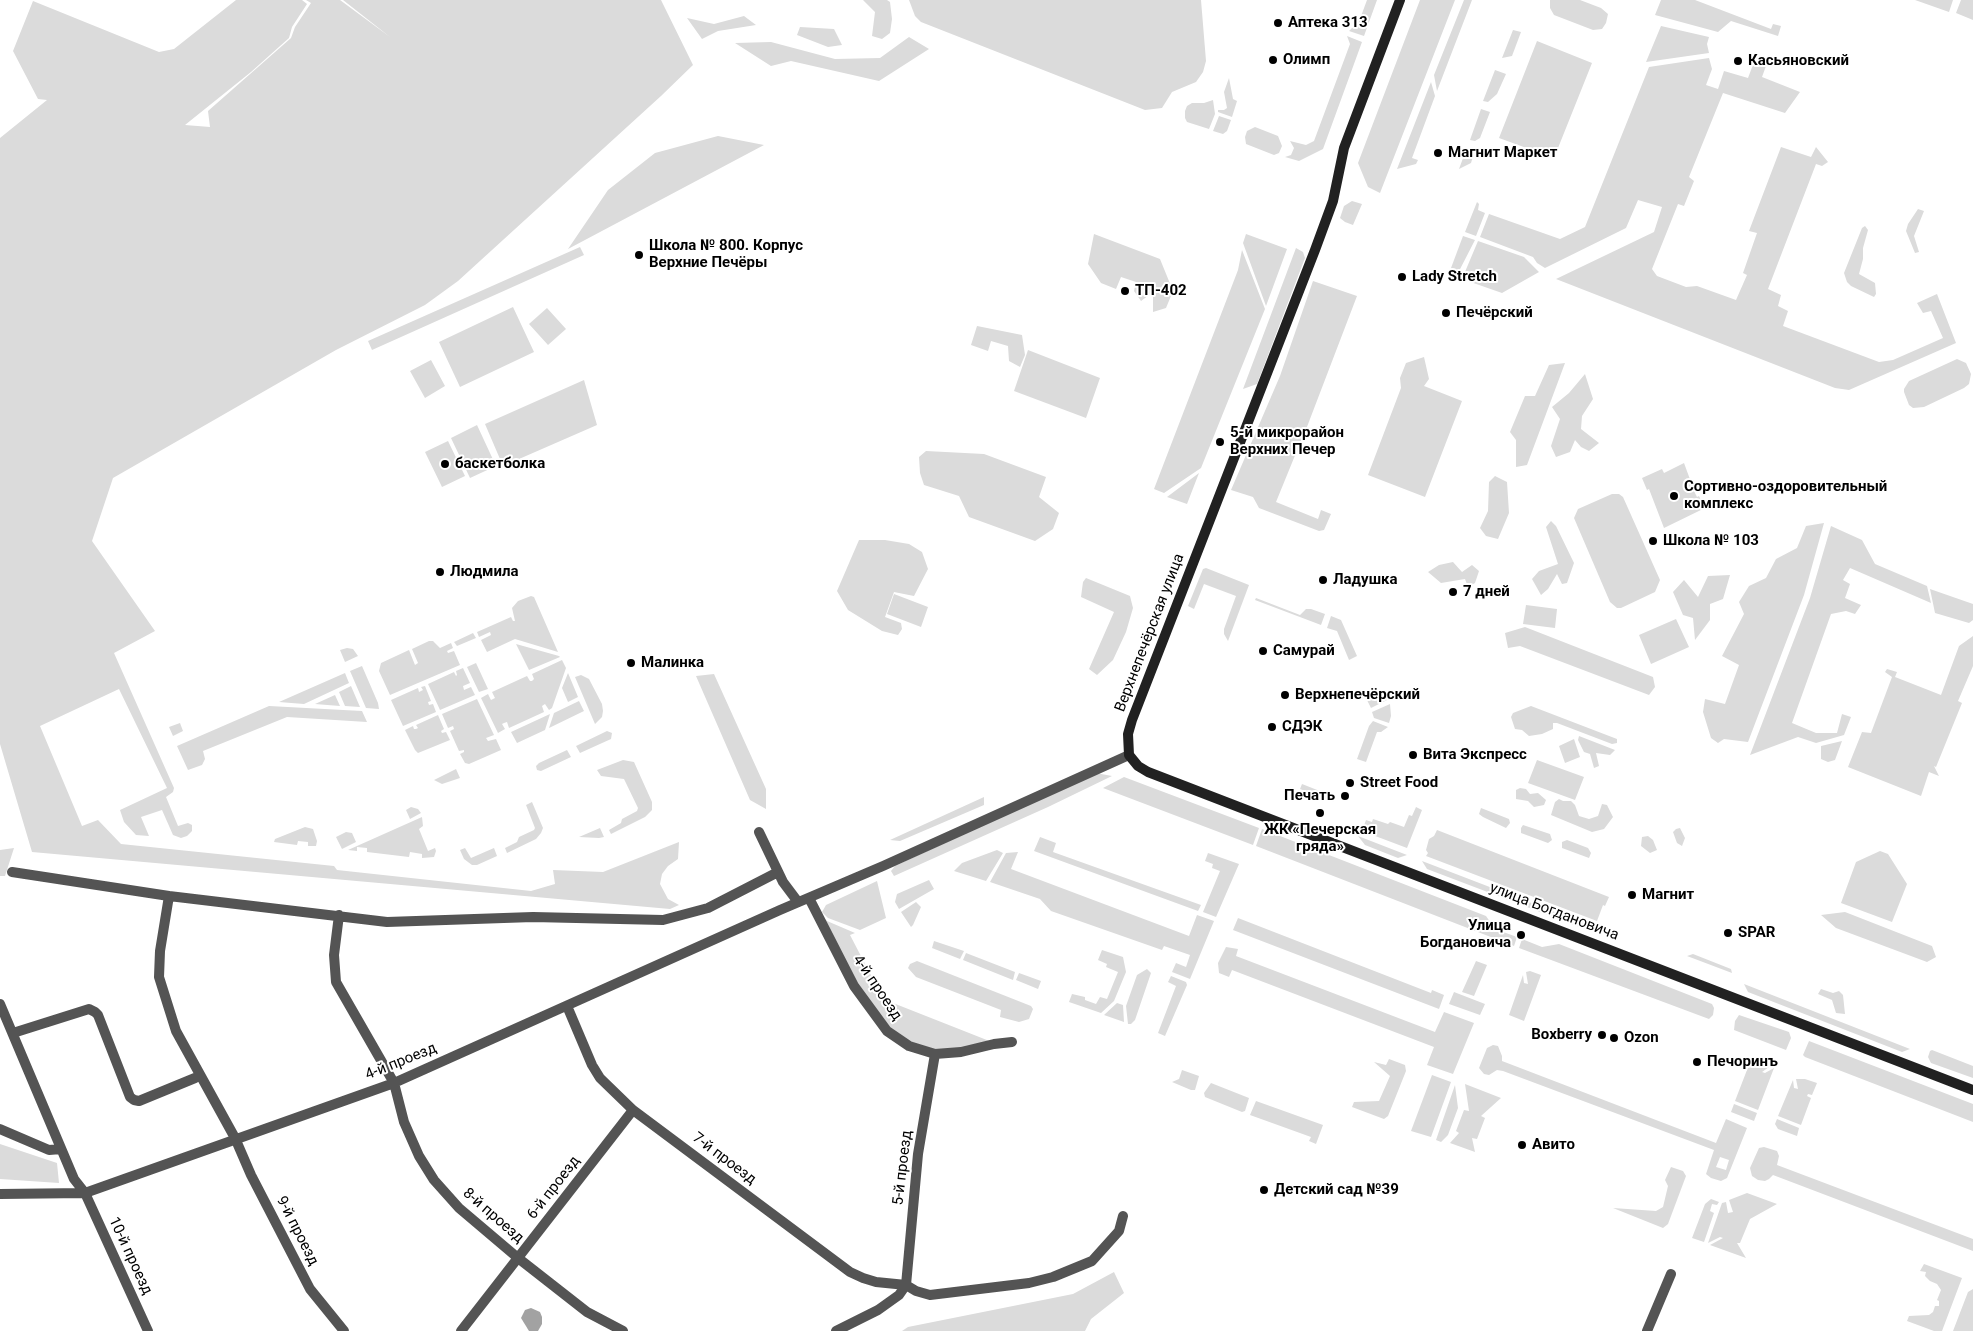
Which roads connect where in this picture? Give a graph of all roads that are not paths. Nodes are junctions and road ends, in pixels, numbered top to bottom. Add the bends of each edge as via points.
1 (1400, 0) edge
2 (1129, 755) junction
3 (759, 832) dead end
4 (12, 872) dead end
5 (778, 872) junction
6 (169, 896) junction
7 (809, 898) junction
8 (798, 902) junction
9 (339, 915) junction
10 (0, 1004) edge
11 (567, 1006) junction
12 (13, 1033) junction
13 (1012, 1042) dead end
14 (935, 1054) junction
15 (195, 1078) dead end
16 (394, 1082) junction
17 (1973, 1090) edge
18 (633, 1110) junction
19 (0, 1129) edge
20 (236, 1138) junction
21 (61, 1148) junction
22 (85, 1193) junction
23 (0, 1194) edge
24 (1123, 1216) dead end
25 (518, 1258) junction
26 (1670, 1274) dead end
27 (906, 1285) junction
28 (148, 1331) edge
29 (344, 1331) edge
30 (461, 1331) edge
31 (623, 1331) edge
32 (836, 1331) edge
33 (1647, 1331) edge

1 - 2 street, Верхнепечёрская улица via 1344,148 1338,184 1315,250 1132,720 1128,734
2 - 7 street
2 - 17 street, улица Богдановича via 1148,772
3 - 5 street
4 - 6 street
5 - 8 street
5 - 9 street via 708,908 663,920 533,917 387,922
6 - 9 street
6 - 20 street, 9-й проезд via 159,976 176,1031
7 - 8 street
7 - 14 street, 4-й проезд via 854,986 886,1031 909,1046
8 - 11 street, 4-й проезд
9 - 16 street, 8-й проезд via 334,955 336,982
10 - 12 street, 10-й проезд
11 - 16 street, 4-й проезд
11 - 18 street, 7-й проезд via 600,1078
12 - 15 street via 89,1009 98,1015 130,1097 134,1100 139,1101
12 - 21 street, 10-й проезд
13 - 14 street, 4-й проезд
14 - 27 street, 5-й проезд via 918,1154
16 - 20 street, 4-й проезд
16 - 25 street, 8-й проезд via 404,1122 434,1180 459,1208
18 - 25 street, 6-й проезд
18 - 27 street, 7-й проезд via 850,1272 876,1282
19 - 21 street via 49,1150
20 - 22 street, 4-й проезд
20 - 29 street, 9-й проезд via 251,1175 310,1289
21 - 22 street, 10-й проезд via 74,1179
22 - 23 street, 4-й проезд
22 - 28 street, 10-й проезд
24 - 27 street via 1119,1231 1092,1261 1053,1277 930,1295
25 - 30 street, 6-й проезд
25 - 31 street, 8-й проезд via 587,1312
26 - 33 street
27 - 32 street via 899,1295 878,1310

